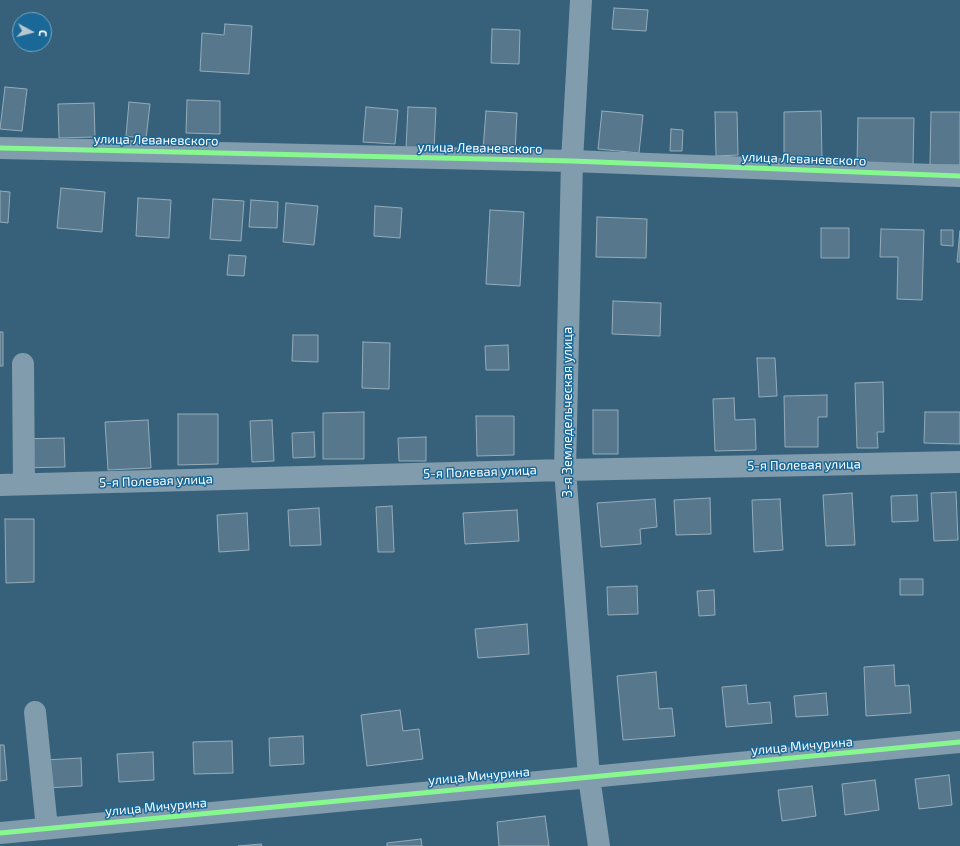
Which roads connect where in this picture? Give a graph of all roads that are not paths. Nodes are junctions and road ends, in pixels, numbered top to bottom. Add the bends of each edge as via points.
1 (582, 0) edge
2 (0, 148) edge
3 (572, 161) junction
4 (960, 176) edge
5 (23, 364) dead end
6 (960, 462) edge
7 (565, 470) junction
8 (24, 484) junction
9 (0, 485) edge
10 (35, 712) dead end
11 (960, 742) edge
12 (589, 777) junction
13 (48, 828) junction
14 (5, 837) edge
15 (599, 846) edge

1 - 3 street, 3-я Земледельческая улица
2 - 3 street, улица Леваневского
3 - 4 street, улица Леваневского
3 - 7 street, 3-я Земледельческая улица
5 - 8 street
6 - 7 street, 5-я Полевая улица
7 - 8 street, 5-я Полевая улица
7 - 12 street, 3-я Земледельческая улица
8 - 9 street, 5-я Полевая улица
10 - 13 street
11 - 12 street, улица Мичурина
12 - 13 street, улица Мичурина
12 - 15 street, 3-я Земледельческая улица
13 - 14 street, улица Мичурина

